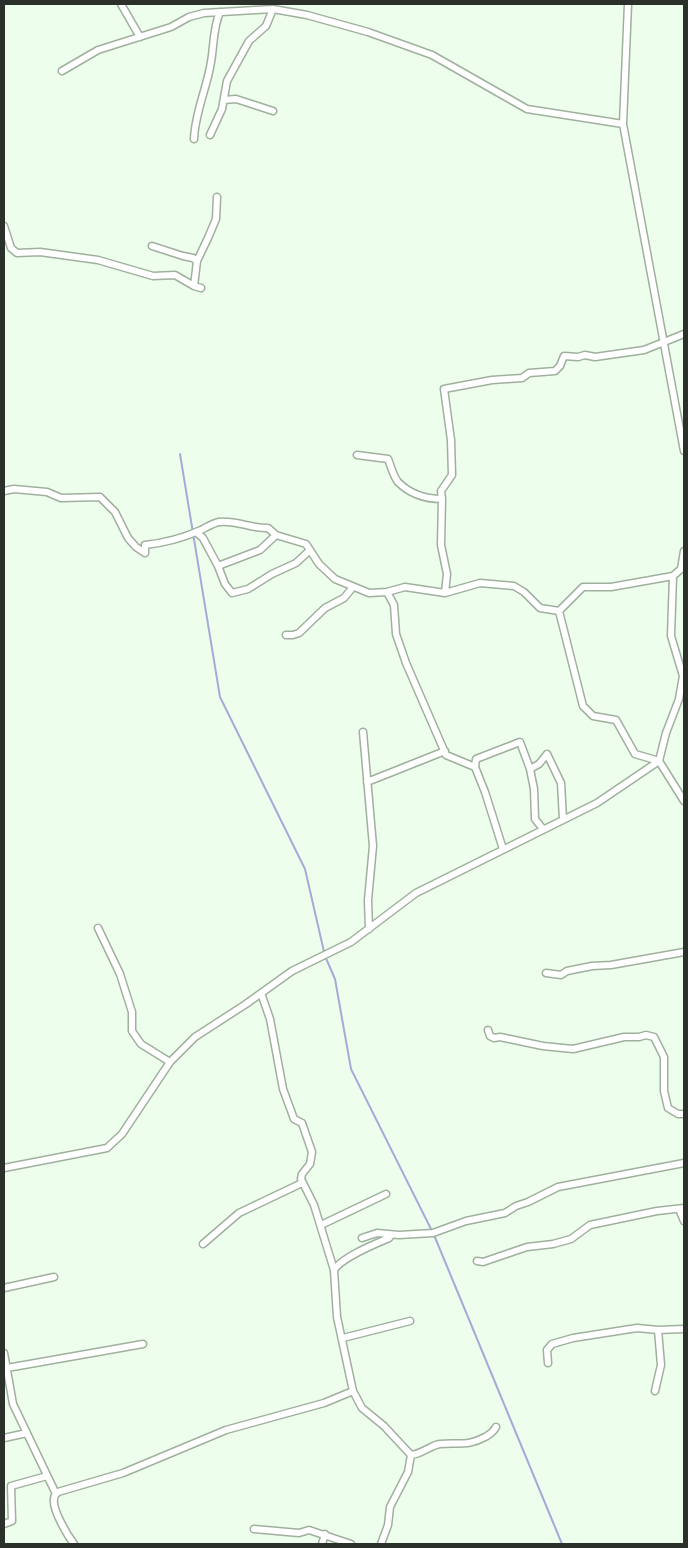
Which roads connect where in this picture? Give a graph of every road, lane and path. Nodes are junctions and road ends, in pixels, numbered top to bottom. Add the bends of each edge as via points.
1 (120, 4) edge
2 (628, 4) edge
3 (273, 9) junction
4 (220, 12) junction
5 (140, 36) junction
6 (62, 71) dead end
7 (224, 100) junction
8 (273, 111) dead end
9 (622, 124) junction
10 (210, 135) dead end
11 (194, 138) dead end
12 (217, 197) dead end
13 (4, 226) edge
14 (152, 246) dead end
15 (197, 261) junction
16 (194, 286) junction
17 (202, 288) dead end
18 (684, 334) edge
19 (663, 343) junction
20 (684, 451) edge
21 (357, 455) dead end
22 (4, 491) edge
23 (442, 498) junction
24 (196, 532) junction
25 (276, 535) junction
26 (310, 550) junction
27 (684, 551) edge
28 (218, 566) junction
29 (682, 570) edge
30 (673, 576) junction
31 (353, 587) junction
32 (387, 592) junction
33 (445, 593) junction
34 (559, 611) junction
35 (286, 635) dead end
36 (684, 677) edge
37 (363, 732) dead end
38 (445, 751) junction
39 (659, 761) junction
40 (475, 767) junction
41 (530, 770) junction
42 (368, 782) junction
43 (684, 802) edge
44 (563, 819) junction
45 (543, 829) junction
46 (503, 849) junction
47 (98, 928) dead end
48 (369, 929) junction
49 (684, 952) edge
50 (546, 973) dead end
51 (261, 993) junction
52 (488, 1030) dead end
53 (170, 1062) junction
54 (684, 1114) edge
55 (684, 1163) edge
56 (4, 1168) edge
57 (302, 1183) junction
58 (386, 1194) dead end
59 (682, 1208) edge
60 (684, 1221) edge
61 (321, 1225) junction
62 (391, 1235) junction
63 (362, 1238) dead end
64 (203, 1244) dead end
65 (477, 1261) dead end
66 (334, 1270) junction
67 (54, 1277) dead end
68 (4, 1288) edge
69 (410, 1321) dead end
70 (684, 1329) edge
71 (658, 1330) junction
72 (343, 1338) junction
73 (143, 1344) dead end
74 (4, 1354) edge
75 (548, 1363) dead end
76 (7, 1368) junction
77 (655, 1391) dead end
78 (354, 1392) junction
79 (496, 1427) dead end
80 (27, 1434) junction
81 (4, 1438) edge
82 (411, 1455) junction
83 (47, 1476) junction
84 (56, 1494) junction
85 (4, 1524) edge
86 (254, 1529) dead end
87 (325, 1534) junction
88 (74, 1544) edge
89 (322, 1544) edge
90 (351, 1544) edge
91 (381, 1544) edge

1 - 5 street
2 - 9 street
3 - 4 street
3 - 7 street via 266,26 249,41 227,81
3 - 9 street via 368,32 432,56 528,109
4 - 5 street via 189,17 171,27
4 - 11 street
5 - 6 street via 98,50
7 - 8 street via 236,99
7 - 10 street
9 - 19 street
12 - 15 street via 216,219
13 - 16 street via 11,248 17,253 40,252 98,260 153,276 175,274
14 - 15 street
15 - 16 street
16 - 17 street
18 - 19 street
19 - 20 street
19 - 23 street via 644,350 595,357 564,356 555,371 444,389 452,475 441,491
21 - 23 street via 388,460 397,481 414,494 429,499
22 - 24 street via 47,492 61,498 100,497 115,512 128,538 145,553 145,545 164,543
23 - 33 street via 441,545 447,574
24 - 25 street via 223,522 268,528
24 - 28 street via 203,538
25 - 26 street via 306,544
25 - 28 street via 260,550
26 - 28 street via 296,563 248,589 232,593
26 - 31 street via 335,579
27 - 29 street
29 - 30 street
30 - 34 street via 611,587 583,587
30 - 36 street via 670,636
31 - 32 street via 369,593
31 - 35 street via 344,598 325,608 299,633
32 - 33 street via 404,587
32 - 38 street via 394,605 396,634 406,663
33 - 34 street via 480,583 514,586 540,608
34 - 39 street via 583,706 593,716 616,720 634,754
36 - 39 street
37 - 42 street
38 - 40 street via 446,756
38 - 42 street
39 - 43 street
39 - 44 street via 597,802
40 - 41 street via 476,759 520,742
40 - 46 street
41 - 44 street via 547,754 561,783
41 - 45 street via 535,819
42 - 48 street via 373,846
44 - 45 street
45 - 46 street
46 - 48 street via 416,893
47 - 53 street via 120,974 132,1012 132,1031 141,1044
48 - 51 street via 351,942 292,970
49 - 50 street via 592,966 561,975
51 - 53 street via 195,1037
51 - 57 street via 270,1019 288,1108 294,1119 302,1123 312,1152 310,1164 302,1174
52 - 54 street via 494,1038 574,1049 624,1037 654,1037 664,1057 664,1091 668,1108
53 - 56 street via 122,1134 107,1148
55 - 62 street via 558,1188 505,1213 466,1221 433,1233
57 - 61 street
57 - 64 street via 239,1213
58 - 61 street
59 - 60 street
59 - 65 street via 590,1225 571,1239
61 - 66 street
62 - 63 street via 377,1233
62 - 66 street via 340,1263
66 - 72 street via 336,1310
67 - 68 street
69 - 72 street
70 - 71 street
71 - 75 street via 637,1328 552,1344 547,1350
71 - 77 street via 660,1365
72 - 78 street
73 - 76 street
74 - 76 street
76 - 80 street via 13,1404
78 - 82 street via 362,1408
78 - 84 street via 226,1430 123,1473
79 - 82 street via 494,1432 466,1445 438,1444
80 - 81 street
80 - 83 street
82 - 91 street via 408,1472 390,1507
83 - 84 street
83 - 85 street via 11,1486 12,1521
84 - 88 street via 53,1500 55,1509
86 - 87 street via 299,1533 309,1530
87 - 89 street
87 - 90 street

